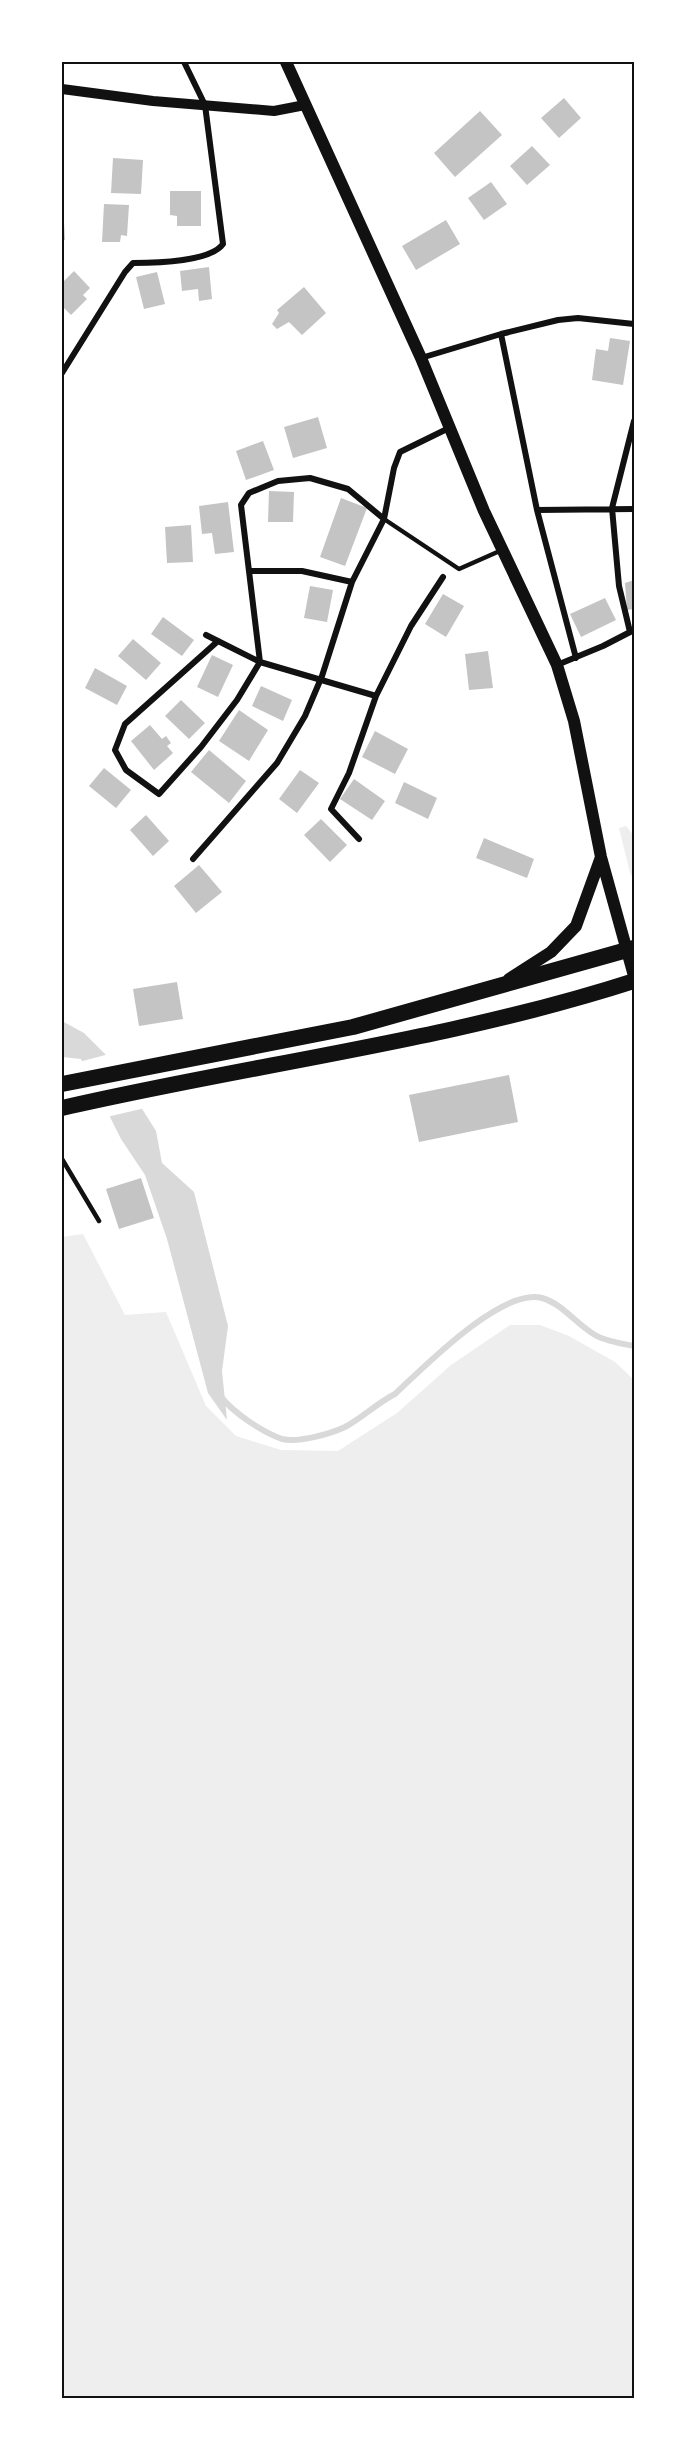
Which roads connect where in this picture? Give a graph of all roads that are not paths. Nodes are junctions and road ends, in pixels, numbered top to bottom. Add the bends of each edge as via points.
1 (184, 62) edge
2 (286, 62) edge
3 (62, 89) edge
4 (205, 105) junction
5 (305, 105) junction
6 (634, 324) edge
7 (501, 334) junction
8 (421, 358) junction
9 (62, 373) edge
10 (634, 421) edge
11 (449, 428) junction
12 (612, 508) junction
13 (634, 509) edge
14 (537, 510) junction
15 (384, 519) junction
16 (502, 550) junction
17 (249, 571) junction
18 (443, 577) dead end
19 (352, 582) junction
20 (632, 631) edge
21 (206, 635) dead end
22 (218, 641) junction
23 (576, 658) junction
24 (260, 662) junction
25 (557, 665) junction
26 (320, 681) junction
27 (376, 696) junction
28 (359, 839) dead end
29 (601, 857) junction
30 (193, 859) dead end
31 (630, 950) edge
32 (634, 978) edge
33 (490, 991) junction
34 (68, 1083) edge
35 (62, 1108) edge
36 (62, 1159) edge
37 (99, 1221) dead end

1 - 4 street
2 - 5 main road
3 - 4 street
4 - 5 street via 274,111
4 - 9 street via 223,244 213,252 164,263 133,263
5 - 8 main road
6 - 7 street via 578,318
7 - 8 street
7 - 14 street
8 - 11 main road
10 - 12 street
11 - 15 street via 400,452
11 - 16 main road
12 - 13 street
12 - 14 street
12 - 20 street via 619,586 625,620
14 - 23 street
15 - 16 lane via 459,569
15 - 17 street via 348,489 310,478 278,481 249,493 241,505
15 - 19 street
16 - 25 main road
17 - 19 street via 302,571
17 - 24 street
18 - 27 street via 411,626
19 - 26 street
20 - 23 street
21 - 22 street
22 - 24 street
22 - 24 street via 125,724 115,750 126,770 159,794 237,700
23 - 25 street
24 - 26 street
25 - 29 main road via 574,721
26 - 27 street
26 - 30 street via 278,764
27 - 28 street via 349,773 331,809
29 - 31 main road
29 - 33 main road via 576,926 551,952
31 - 32 main road
31 - 33 highway
32 - 35 highway via 555,1005
33 - 34 highway via 354,1028
36 - 37 lane

